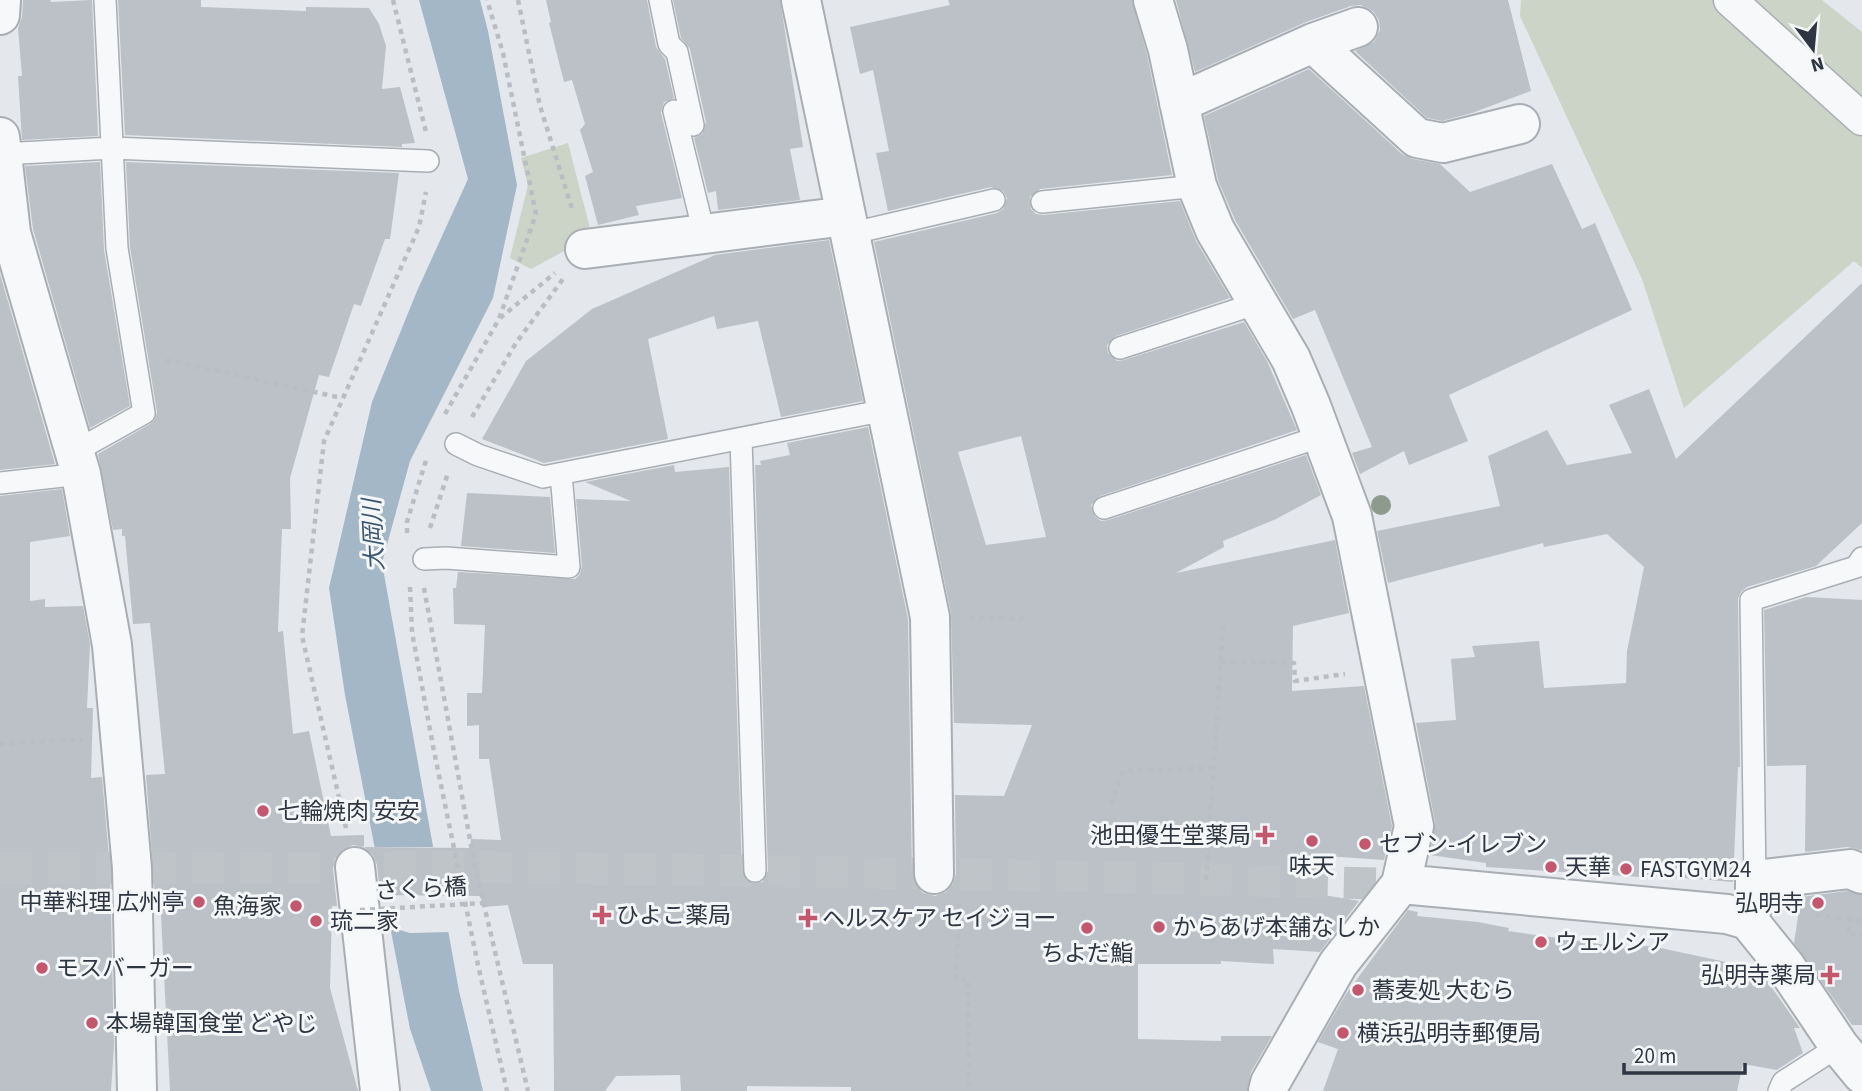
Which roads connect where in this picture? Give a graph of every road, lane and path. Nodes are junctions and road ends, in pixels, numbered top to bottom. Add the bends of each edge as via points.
1 (1, 0) edge
2 (104, 0) edge
3 (393, 0) edge
4 (487, 0) edge
5 (660, 0) edge
6 (801, 0) edge
7 (1153, 0) edge
8 (1730, 0) edge
9 (0, 15) edge
10 (1358, 27) dead end
11 (1313, 43) junction
12 (1179, 103) junction
13 (674, 111) dead end
14 (1862, 119) edge
15 (1520, 124) dead end
16 (693, 125) dead end
17 (112, 148) junction
18 (1, 154) edge
19 (428, 162) junction
20 (1197, 186) junction
21 (994, 201) dead end
22 (1042, 202) dead end
23 (848, 225) junction
24 (704, 233) junction
25 (585, 249) joint
26 (1258, 303) junction
27 (499, 319) junction
28 (1120, 348) dead end
29 (134, 354) junction
30 (342, 398) junction
31 (886, 410) junction
32 (441, 421) dead end
33 (1322, 436) junction
34 (741, 439) junction
35 (456, 444) dead end
36 (430, 446) dead end
37 (78, 463) junction
38 (561, 474) junction
39 (0, 483) edge
40 (1104, 508) dead end
41 (408, 536) dead end
42 (1862, 558) edge
43 (424, 559) dead end
44 (410, 577) dead end
45 (930, 617) junction
46 (1028, 619) dead end
47 (1223, 625) dead end
48 (1220, 661) junction
49 (1384, 668) junction
50 (120, 737) junction
51 (0, 744) edge
52 (1213, 768) junction
53 (1111, 804) dead end
54 (355, 867) joint
55 (755, 871) dead end
56 (1862, 874) edge
57 (1206, 880) dead end
58 (1755, 880) junction
59 (1401, 884) junction
60 (947, 887) joint
61 (484, 903) dead end
62 (360, 910) junction
63 (1810, 915) dead end
64 (1850, 919) junction
65 (1748, 920) junction
66 (1862, 921) edge
67 (1862, 935) edge
68 (1851, 1060) edge
69 (137, 1091) edge
70 (380, 1091) edge
71 (507, 1091) edge
72 (969, 1091) edge
73 (1268, 1091) edge
74 (1779, 1091) edge

1 - 9 street
2 - 17 lane
3 - 19 path via 429,146
4 - 27 path via 503,53 536,214
5 - 16 lane
6 - 23 street
7 - 12 street
8 - 14 street
10 - 11 street
11 - 12 street
11 - 15 street via 1417,138 1443,143
12 - 20 street
13 - 24 lane
17 - 18 lane
17 - 19 lane
17 - 29 lane via 117,248
18 - 37 street via 11,233
19 - 30 path via 419,228
20 - 22 lane
20 - 26 street via 1215,230
21 - 23 lane
23 - 24 street
23 - 31 street
24 - 25 street
25 - 27 path
26 - 28 lane
26 - 33 street via 1291,359
27 - 32 path
29 - 30 path
29 - 37 lane via 144,414
30 - 54 path via 324,441 302,636
31 - 34 lane
31 - 45 street
33 - 40 lane
33 - 49 street via 1352,516
34 - 38 lane
34 - 55 lane
35 - 38 lane via 543,478
36 - 41 path via 407,522
37 - 39 lane
37 - 50 street via 112,645
38 - 43 lane via 569,567
42 - 58 lane via 1856,567 1751,600
44 - 71 path via 412,632 433,746
45 - 46 path
45 - 60 street
47 - 48 path
48 - 49 path via 1294,663 1295,681
48 - 52 path
49 - 59 street via 1415,826
50 - 51 path
50 - 69 street via 132,868
52 - 53 path via 1123,771
52 - 57 path
54 - 62 street
56 - 58 street via 1850,869
58 - 65 street
59 - 65 street via 1727,914
59 - 73 street via 1338,964
60 - 72 path via 956,979 968,979
61 - 62 path, さくら橋, bridge
62 - 70 street
63 - 64 path
64 - 66 path
64 - 67 path via 1848,934
65 - 68 street
68 - 74 lane via 1783,1082

